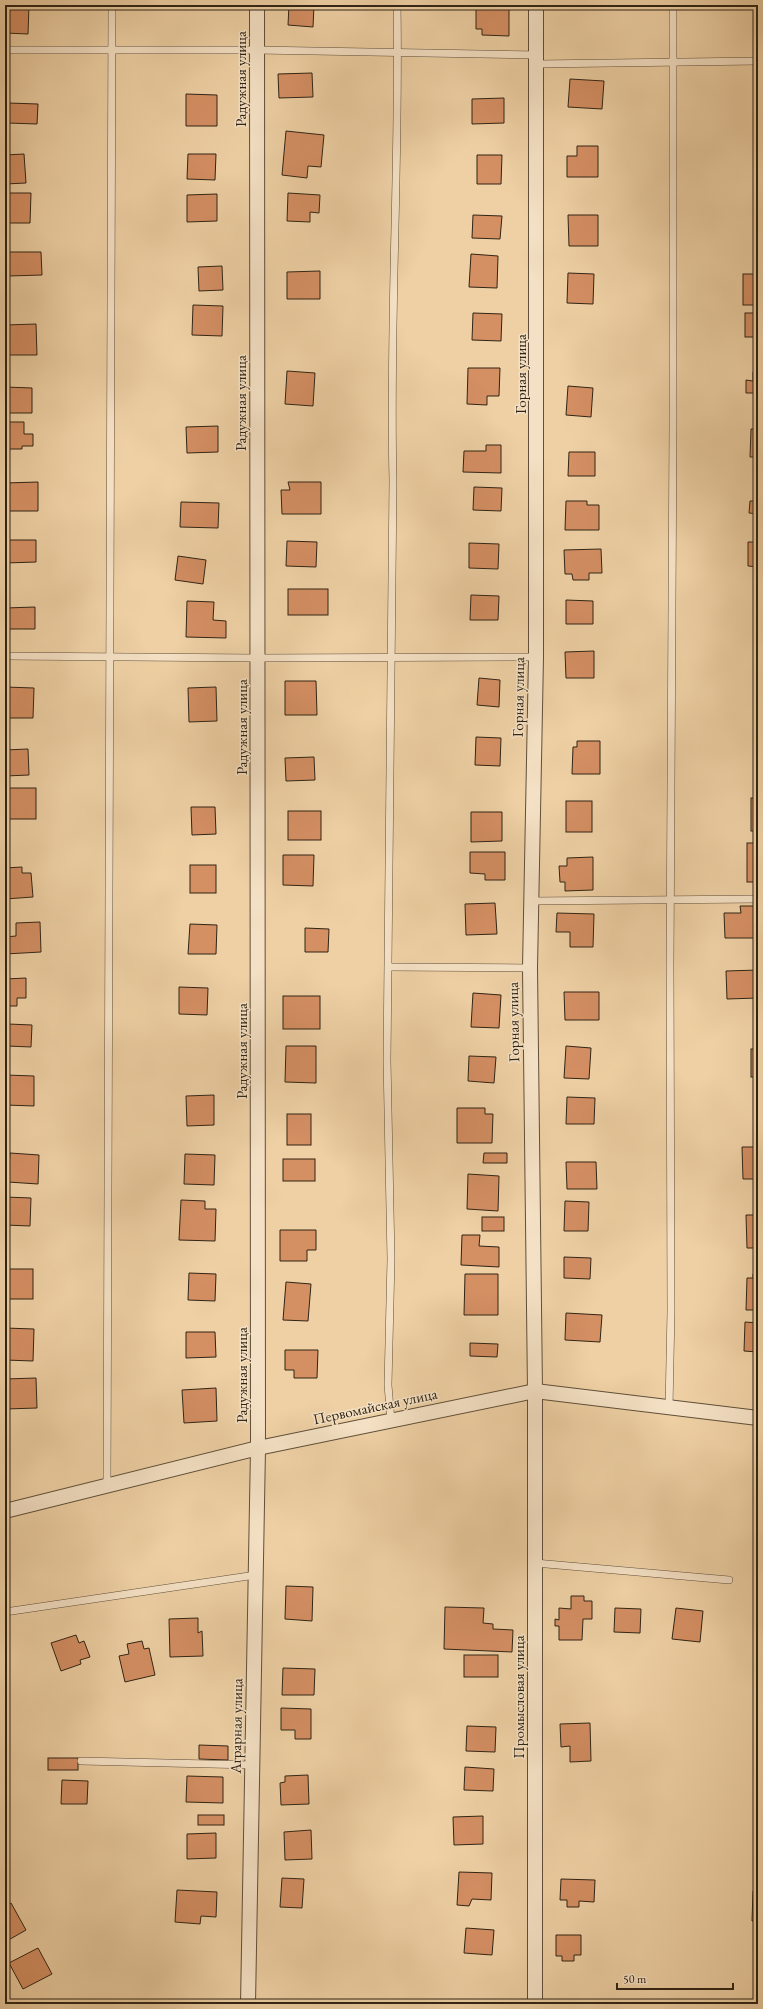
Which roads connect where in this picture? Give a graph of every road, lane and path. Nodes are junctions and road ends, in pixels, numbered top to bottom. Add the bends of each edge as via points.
1 (112, 5) edge
2 (257, 5) edge
3 (397, 5) edge
4 (536, 5) edge
5 (673, 5) edge
6 (5, 50) edge
7 (112, 50) junction
8 (257, 50) junction
9 (398, 52) junction
10 (538, 60) junction
11 (758, 61) edge
12 (672, 62) junction
13 (5, 656) edge
14 (108, 656) junction
15 (390, 657) junction
16 (536, 657) junction
17 (258, 658) junction
18 (758, 900) edge
19 (531, 901) junction
20 (670, 901) junction
21 (389, 967) junction
22 (530, 968) junction
23 (535, 1391) junction
24 (669, 1408) junction
25 (758, 1418) edge
26 (391, 1421) junction
27 (258, 1448) junction
28 (107, 1486) junction
29 (5, 1511) edge
30 (535, 1563) junction
31 (256, 1575) junction
32 (729, 1580) dead end
33 (5, 1612) edge
34 (81, 1761) dead end
35 (253, 1764) junction
36 (248, 2004) edge
37 (534, 2004) edge

1 - 7 lane
2 - 8 street, Радужная улица
3 - 9 lane
4 - 10 street, Горная улица
5 - 12 lane
6 - 7 lane
7 - 8 lane
7 - 14 lane
8 - 9 lane
8 - 17 street, Радужная улица
9 - 10 lane
9 - 15 lane via 391,420 393,481
10 - 12 lane
10 - 16 street, Горная улица
11 - 12 lane
12 - 20 lane
13 - 14 lane
14 - 17 lane
14 - 28 lane via 110,959
15 - 16 lane
15 - 17 lane
15 - 21 lane
16 - 19 street, Горная улица
17 - 27 street, Радужная улица
18 - 20 lane
19 - 20 lane
19 - 22 street, Горная улица
20 - 24 lane
21 - 22 lane
21 - 26 lane via 387,1060 391,1259 388,1385
22 - 23 street, Горная улица
23 - 24 street, Первомайская улица
23 - 26 street, Первомайская улица
23 - 30 street, Промысловая улица
24 - 25 street, Первомайская улица
26 - 27 street, Первомайская улица
27 - 28 street, Первомайская улица
27 - 31 street, Аграрная улица
28 - 29 street, Первомайская улица
30 - 32 lane
30 - 37 street, Промысловая улица
31 - 33 lane
31 - 35 street, Аграрная улица
34 - 35 lane
35 - 36 street, Аграрная улица

